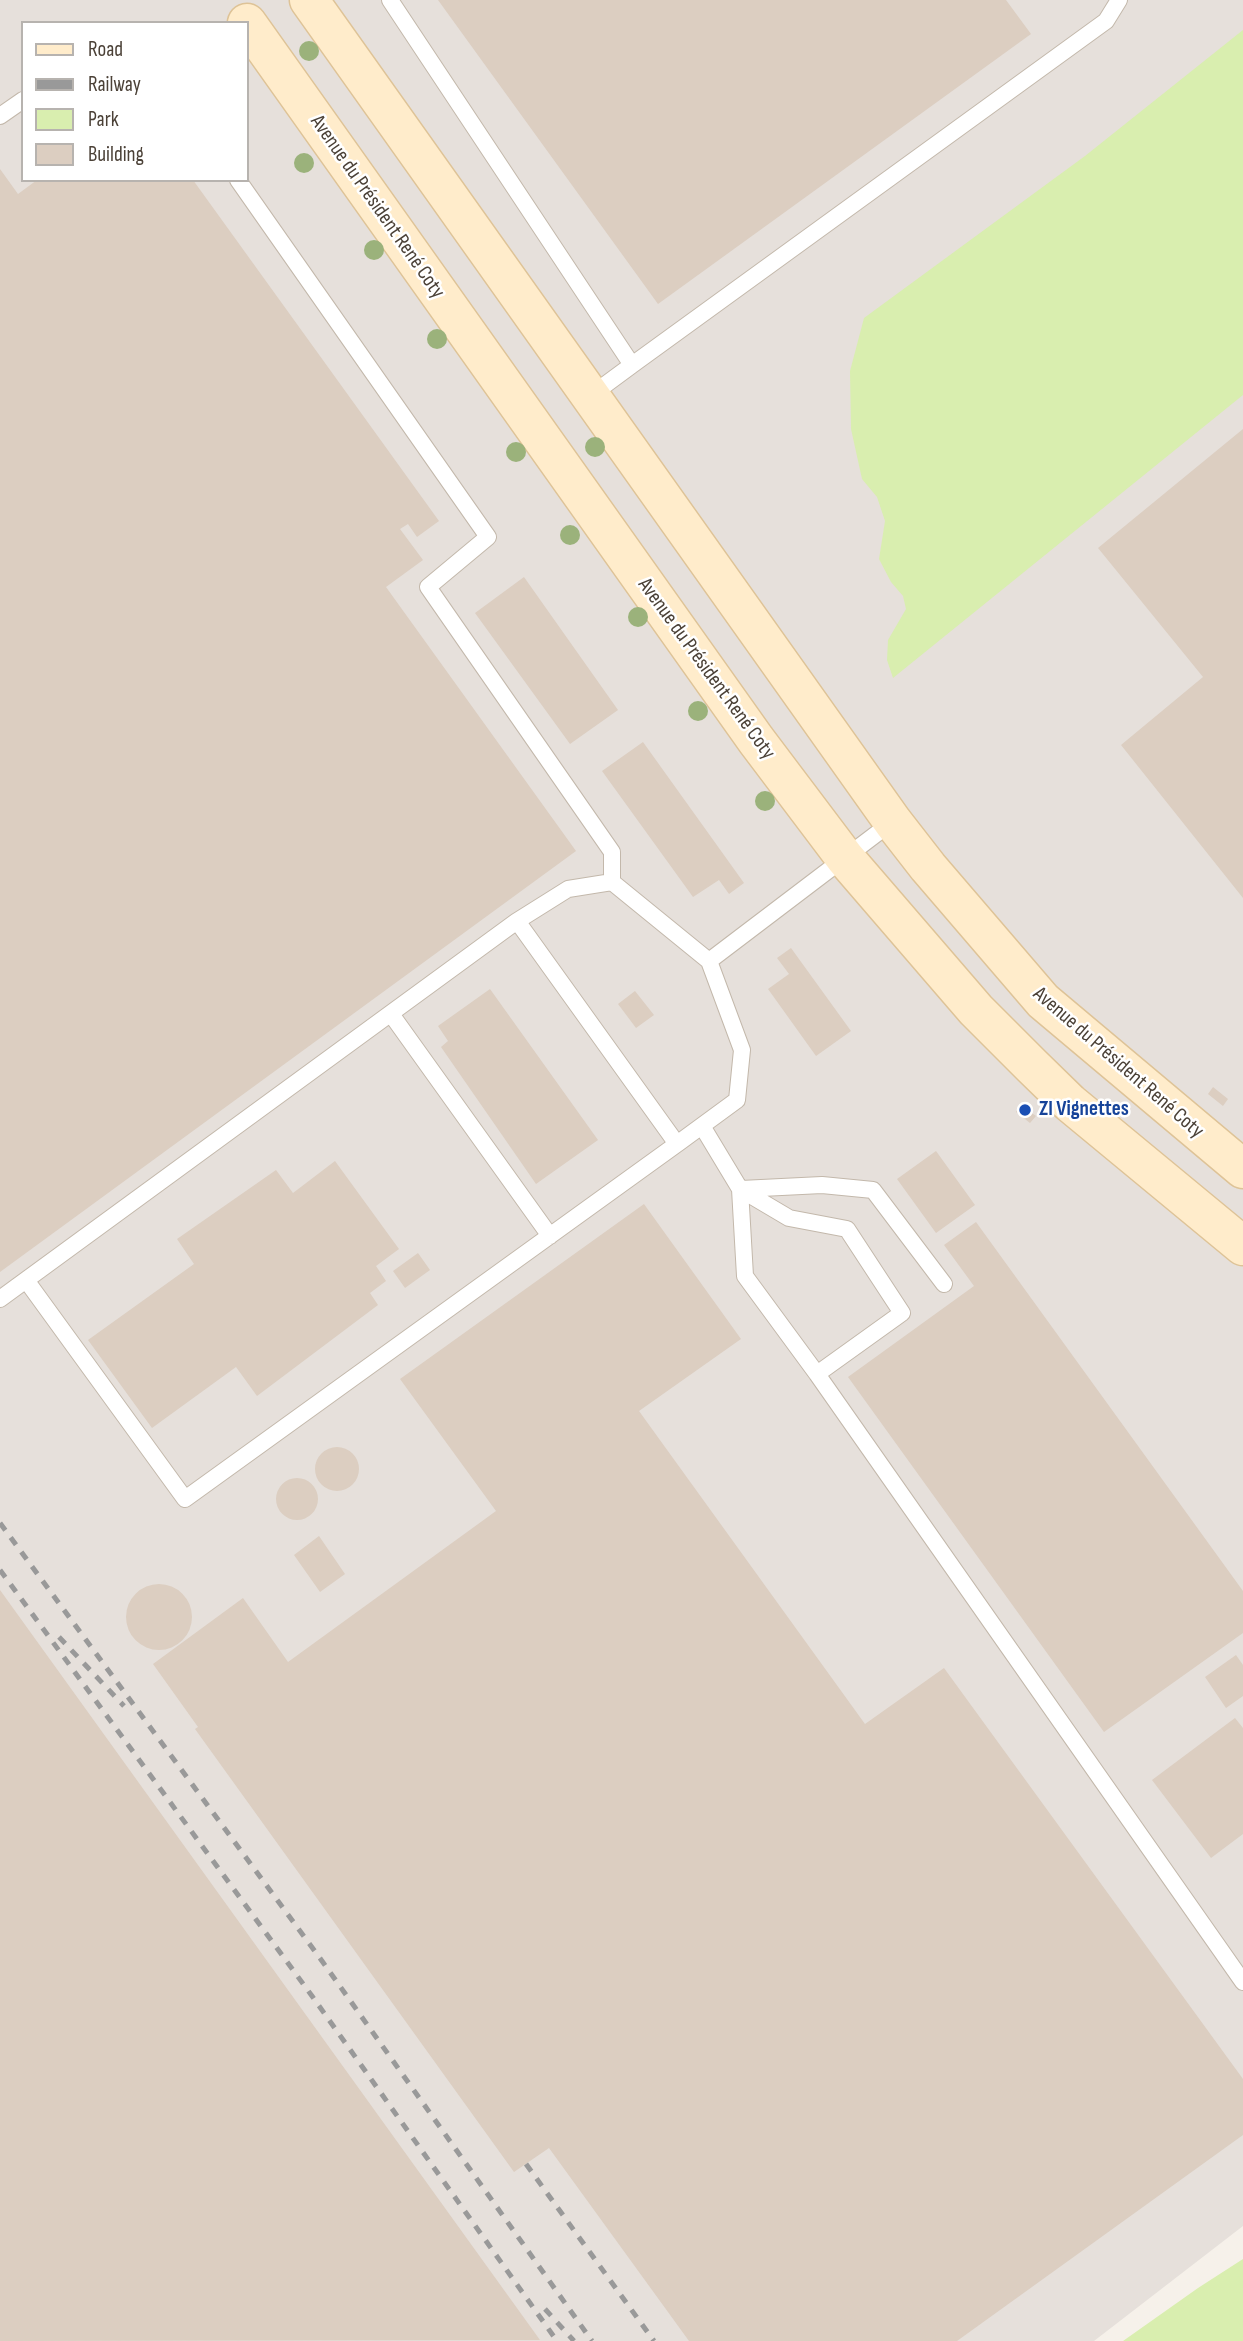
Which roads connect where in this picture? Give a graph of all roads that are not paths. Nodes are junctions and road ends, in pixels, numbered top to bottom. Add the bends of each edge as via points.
1 (230, 0) edge
2 (309, 0) edge
3 (390, 0) edge
4 (1119, 0) edge
5 (246, 21) edge
6 (248, 24) edge
7 (21, 101) edge
8 (0, 116) edge
9 (239, 182) edge
10 (632, 365) junction
11 (590, 396) junction
12 (893, 822) junction
13 (845, 858) junction
14 (612, 882) junction
15 (517, 921) junction
16 (709, 961) junction
17 (391, 1014) junction
18 (702, 1126) junction
19 (677, 1144) junction
20 (1243, 1169) edge
21 (740, 1189) junction
22 (550, 1236) junction
23 (1243, 1246) edge
24 (26, 1280) junction
25 (944, 1284) dead end
26 (0, 1299) edge
27 (817, 1374) junction
28 (1243, 1982) edge

1 - 5 main road, Avenue du Président René Coty
2 - 11 main road, Avenue du Président René Coty
3 - 10 lane
4 - 10 lane via 1106,21
6 - 13 main road, Avenue du Président René Coty via 756,740
7 - 8 lane
9 - 14 lane via 488,537 428,587 612,852
10 - 11 lane
11 - 12 main road, Avenue du Président René Coty
12 - 13 lane
12 - 20 main road, Avenue du Président René Coty via 1043,1001
13 - 16 lane
13 - 23 main road, Avenue du Président René Coty via 975,1010 1041,1075
14 - 15 lane via 568,889
14 - 16 lane
15 - 17 lane
15 - 19 lane
16 - 18 lane via 742,1050 737,1100
17 - 22 lane
17 - 24 lane
18 - 19 lane
18 - 21 lane
19 - 22 lane
21 - 25 lane via 822,1185 873,1190
21 - 27 lane via 745,1276
21 - 27 lane via 789,1218 847,1229 902,1313
22 - 24 lane via 186,1499
24 - 26 lane
27 - 28 lane

